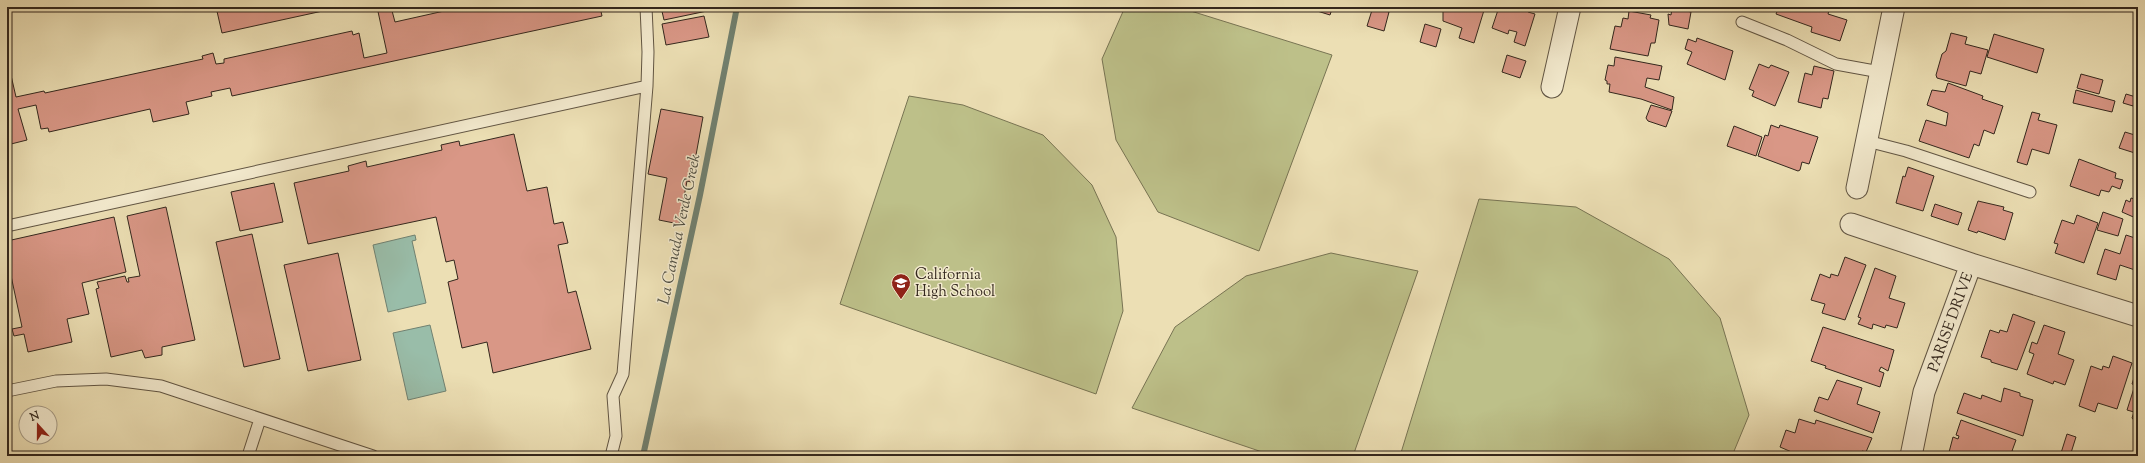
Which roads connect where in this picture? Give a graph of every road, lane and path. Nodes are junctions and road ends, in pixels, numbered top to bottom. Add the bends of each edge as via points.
1 (646, 7) edge
2 (1570, 7) edge
3 (1894, 7) edge
4 (1742, 22) dead end
5 (1880, 72) junction
6 (647, 86) junction
7 (1552, 87) dead end
8 (1867, 140) junction
9 (1857, 188) dead end
10 (2030, 192) dead end
11 (1851, 224) dead end
12 (7, 226) edge
13 (1971, 264) junction
14 (2138, 316) edge
15 (9, 390) edge
16 (260, 419) junction
17 (248, 456) edge
18 (373, 456) edge
19 (611, 456) edge
20 (1911, 456) edge

1 - 6 lane
2 - 7 street
3 - 5 street
4 - 5 lane via 1788,40 1836,64
5 - 8 street
6 - 12 lane
6 - 19 lane via 623,374 612,396 616,436
8 - 9 street
8 - 10 lane
11 - 13 street, PARISE DRIVE
13 - 14 street
13 - 20 street, PARISE DRIVE via 1924,392
15 - 16 lane via 56,381 106,378 161,386
16 - 17 lane
16 - 18 lane

